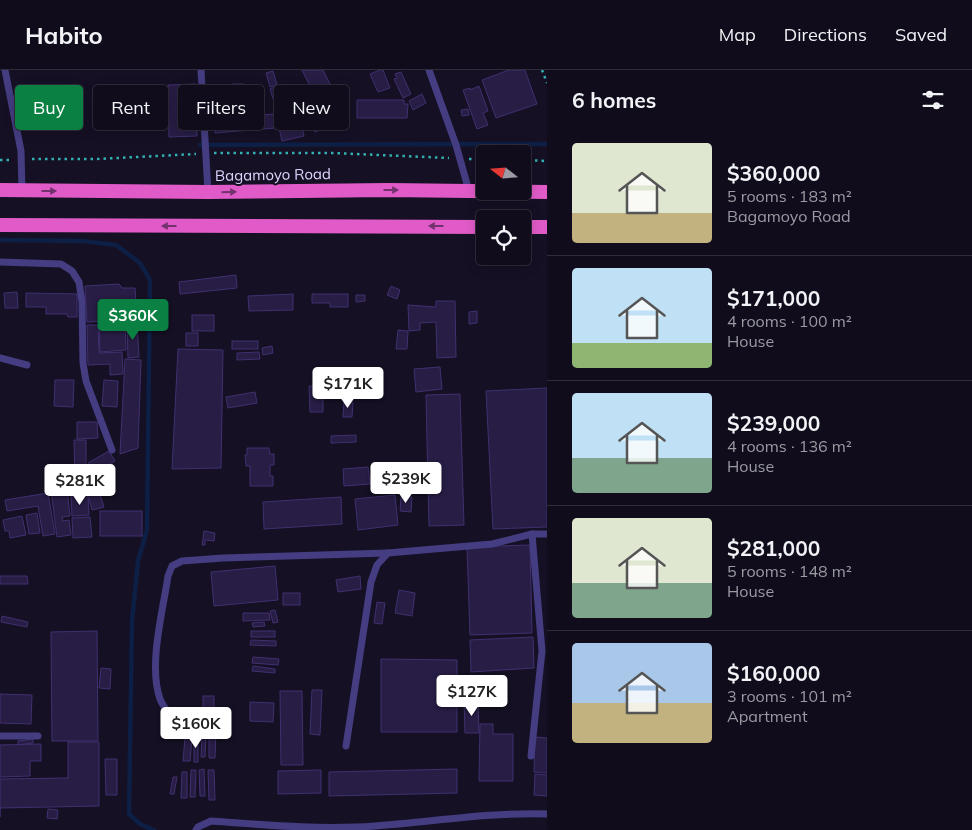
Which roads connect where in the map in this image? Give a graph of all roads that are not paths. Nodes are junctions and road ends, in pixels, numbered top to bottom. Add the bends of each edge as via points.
1 (5, 70) edge
2 (202, 70) edge
3 (429, 70) edge
4 (0, 190) edge
5 (22, 191) junction
6 (469, 191) junction
7 (208, 192) junction
8 (547, 192) edge
9 (0, 225) edge
10 (476, 227) edge
11 (531, 227) edge
12 (547, 227) edge
13 (0, 262) edge
14 (0, 358) edge
15 (27, 364) dead end
16 (112, 450) dead end
17 (532, 534) junction
18 (547, 534) edge
19 (388, 554) junction
20 (175, 721) dead end
21 (0, 736) edge
22 (38, 736) dead end
23 (346, 746) dead end
24 (530, 756) dead end
25 (547, 814) edge
26 (196, 830) edge

1 - 5 lane via 18,133
2 - 7 lane
3 - 6 lane
4 - 5 highway, Bagamoyo Road
5 -> 7 highway, Bagamoyo Road
7 -> 6 highway, Bagamoyo Road
6 - 8 highway, Bagamoyo Road
10 -> 9 highway
11 - 12 highway
13 - 16 lane via 61,264 72,271 79,282 86,381
14 - 15 lane
17 - 18 lane
17 - 19 lane via 492,544
17 - 24 lane via 542,651
19 - 20 lane via 223,558 182,561 172,566 156,658 156,682 160,700
19 - 23 lane via 378,565 371,582
21 - 22 lane
25 - 26 lane via 512,813 316,829 211,821

